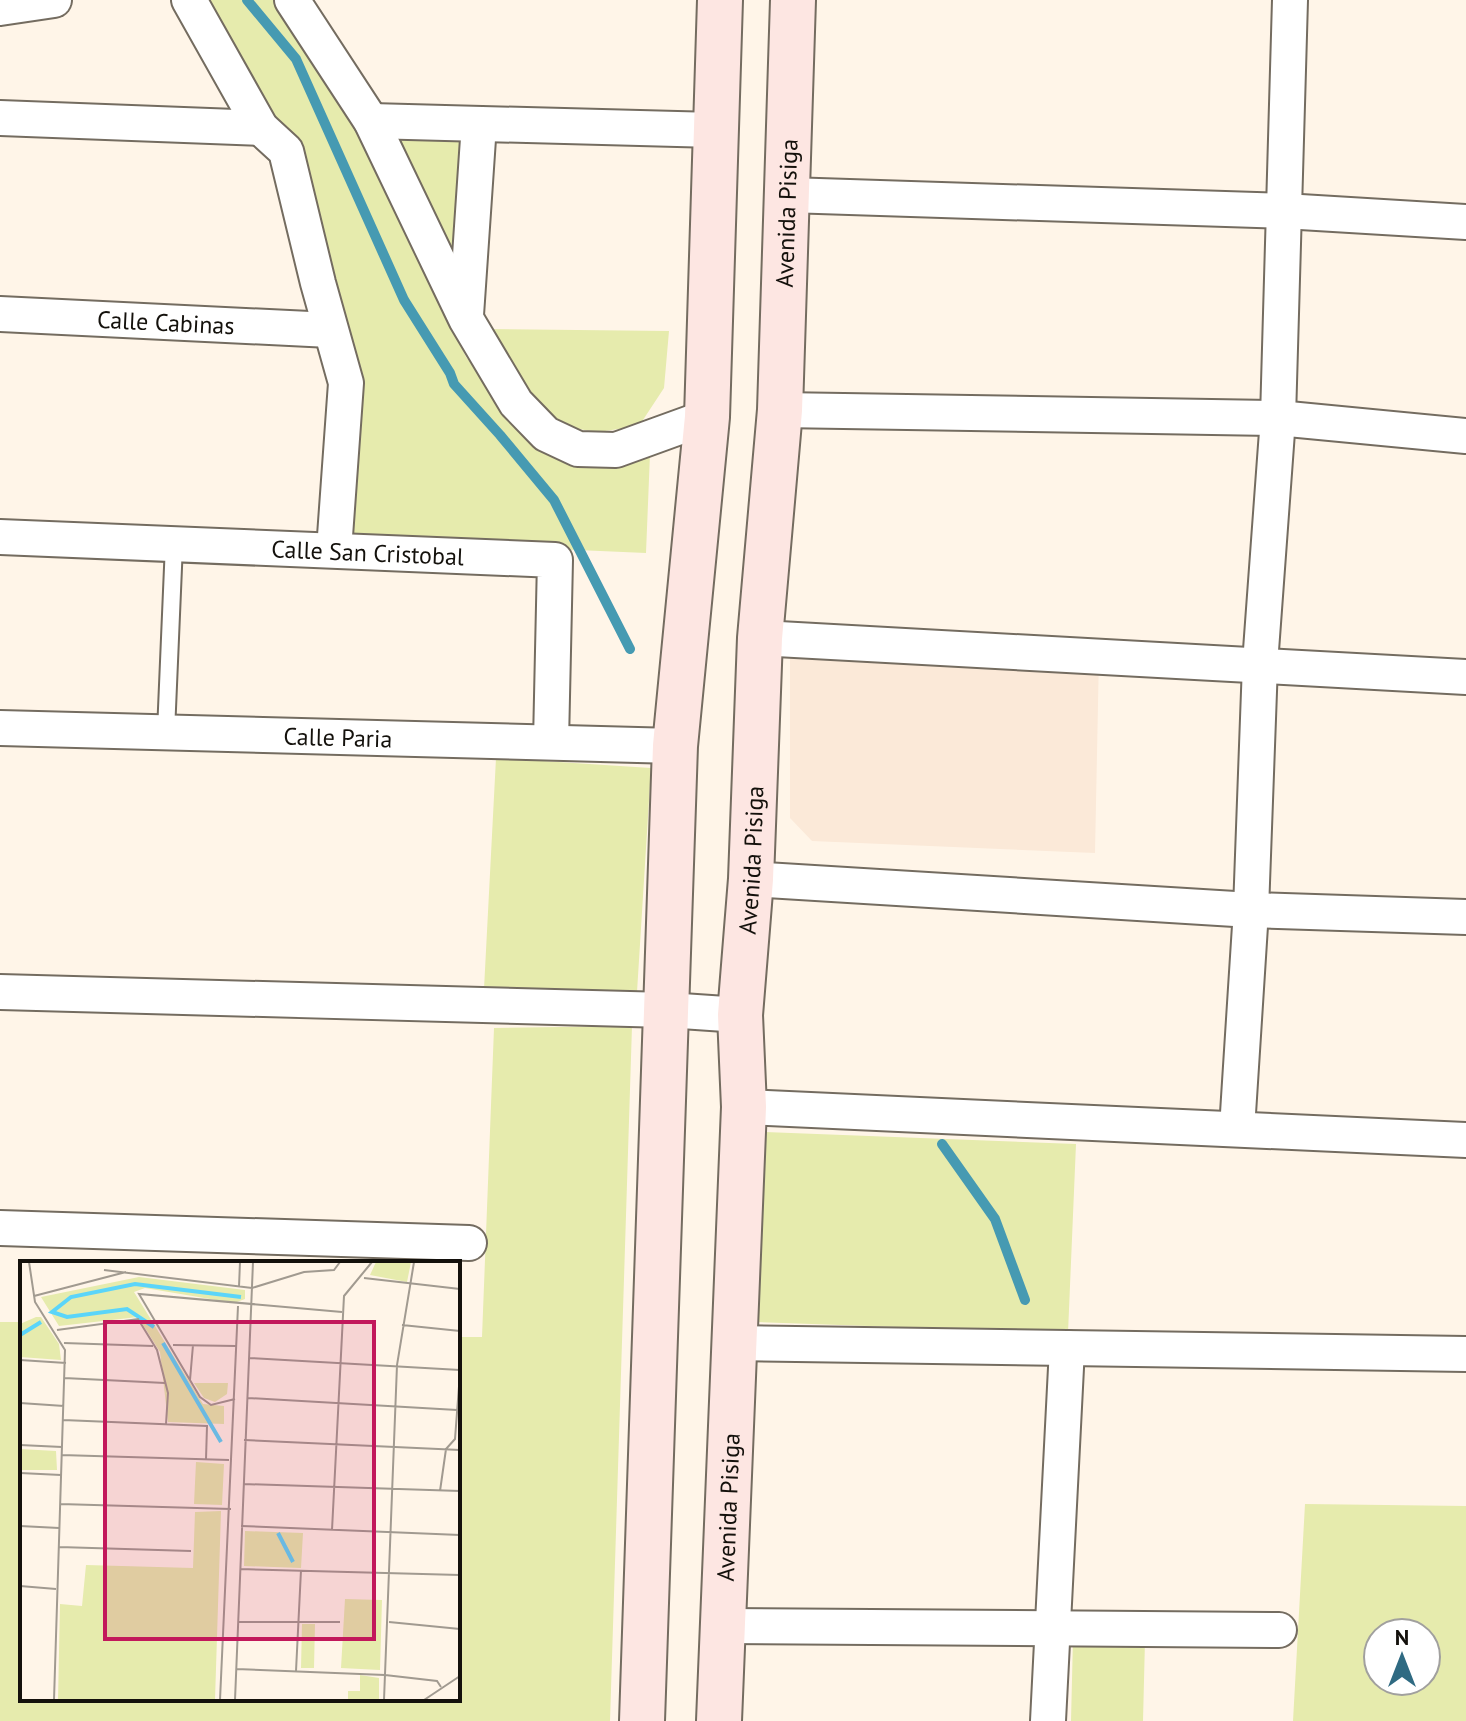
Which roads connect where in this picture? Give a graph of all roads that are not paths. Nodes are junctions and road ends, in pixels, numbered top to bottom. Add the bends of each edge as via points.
1 (54, 0) edge
2 (189, 0) edge
3 (292, 0) edge
4 (720, 0) edge
5 (793, 0) edge
6 (1290, 0) edge
7 (0, 8) edge
8 (0, 118) edge
9 (371, 121) junction
10 (479, 124) junction
11 (261, 128) junction
12 (715, 130) junction
13 (788, 195) junction
14 (1284, 211) junction
15 (1466, 222) edge
16 (0, 314) edge
17 (466, 319) junction
18 (330, 330) junction
19 (780, 410) junction
20 (707, 417) junction
21 (1278, 418) junction
22 (1466, 436) edge
23 (0, 537) edge
24 (174, 544) junction
25 (334, 550) junction
26 (760, 638) junction
27 (1260, 664) junction
28 (1466, 677) edge
29 (0, 728) edge
30 (166, 732) junction
31 (551, 742) junction
32 (675, 746) junction
33 (751, 879) junction
34 (1251, 910) junction
35 (1466, 917) edge
36 (0, 992) edge
37 (667, 1010) junction
38 (740, 1015) junction
39 (744, 1107) junction
40 (1237, 1129) junction
41 (1466, 1140) edge
42 (0, 1228) edge
43 (469, 1243) dead end
44 (735, 1343) junction
45 (1067, 1348) junction
46 (1466, 1354) edge
47 (723, 1626) junction
48 (1053, 1629) junction
49 (1279, 1630) dead end
50 (642, 1721) edge
51 (719, 1721) edge
52 (1048, 1721) edge

1 - 7 street
2 - 11 street
3 - 9 street
4 - 12 street
5 - 13 street, Avenida Pisiga
6 - 14 street
8 - 11 street
9 - 10 street
9 - 17 street
10 - 12 street
10 - 17 street
11 - 18 street via 286,151
12 - 20 street
13 - 14 street
13 - 19 street, Avenida Pisiga
14 - 15 street
14 - 21 street
16 - 18 street, Calle Cabinas
17 - 20 street via 516,403 546,434 578,449 616,450
18 - 25 street via 346,383
19 - 21 street
19 - 26 street, Avenida Pisiga
20 - 32 street
21 - 22 street
21 - 27 street
23 - 24 street, Calle San Cristobal
24 - 25 street, Calle San Cristobal
24 - 30 lane
25 - 31 street, Calle San Cristobal via 555,560
26 - 27 street
26 - 33 street, Avenida Pisiga
27 - 28 street
27 - 34 street
29 - 30 street, Calle Paria
30 - 31 street, Calle Paria
31 - 32 street, Calle Paria
32 - 37 street
33 - 34 street
33 - 38 street, Avenida Pisiga
34 - 35 street
34 - 40 street
36 - 37 street
37 - 38 street
37 - 50 street
38 - 39 street, Avenida Pisiga
39 - 40 street
39 - 44 street, Avenida Pisiga
40 - 41 street
42 - 43 street
44 - 45 street
44 - 47 street, Avenida Pisiga
45 - 46 street
45 - 48 street
47 - 48 street
47 - 51 street, Avenida Pisiga
48 - 49 street
48 - 52 street

